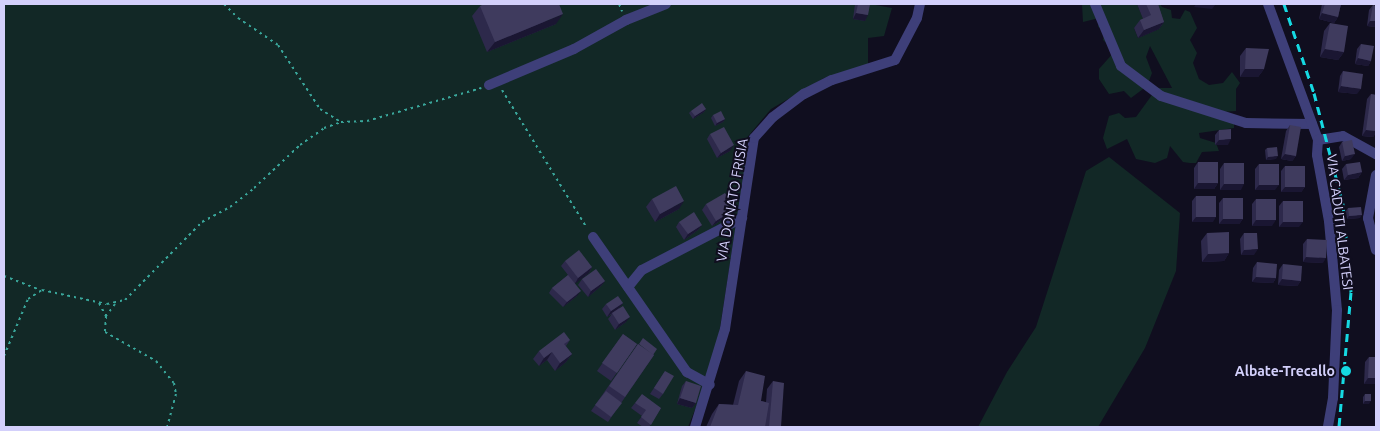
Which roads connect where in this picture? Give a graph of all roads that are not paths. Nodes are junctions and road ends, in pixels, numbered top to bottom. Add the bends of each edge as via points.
1 (666, 4) edge
2 (920, 4) edge
3 (1095, 4) edge
4 (1268, 4) edge
5 (493, 83) road end
6 (1312, 124) junction
7 (1318, 140) junction
8 (1376, 154) edge
9 (1376, 175) edge
10 (742, 218) junction
11 (593, 237) road end
12 (1376, 250) edge
13 (628, 287) junction
14 (710, 384) junction
15 (695, 427) edge
16 (1328, 427) edge

1 - 5 street
2 - 10 street, VIA DONATO FRISIA via 917,18 896,60 832,80 804,94 773,117 754,138
3 - 6 street via 1121,66 1161,96 1246,123
4 - 6 street, VIA CADUTI ALBATESI
6 - 7 street, VIA CADUTI ALBATESI
7 - 8 street via 1343,136
7 - 16 street, VIA CADUTI ALBATESI via 1317,155 1329,221 1336,310 1333,398
9 - 12 street via 1368,218
10 - 13 street via 642,270
10 - 14 street, VIA DONATO FRISIA via 725,329
11 - 13 street
13 - 14 street via 687,372
14 - 15 street, VIA DONATO FRISIA

